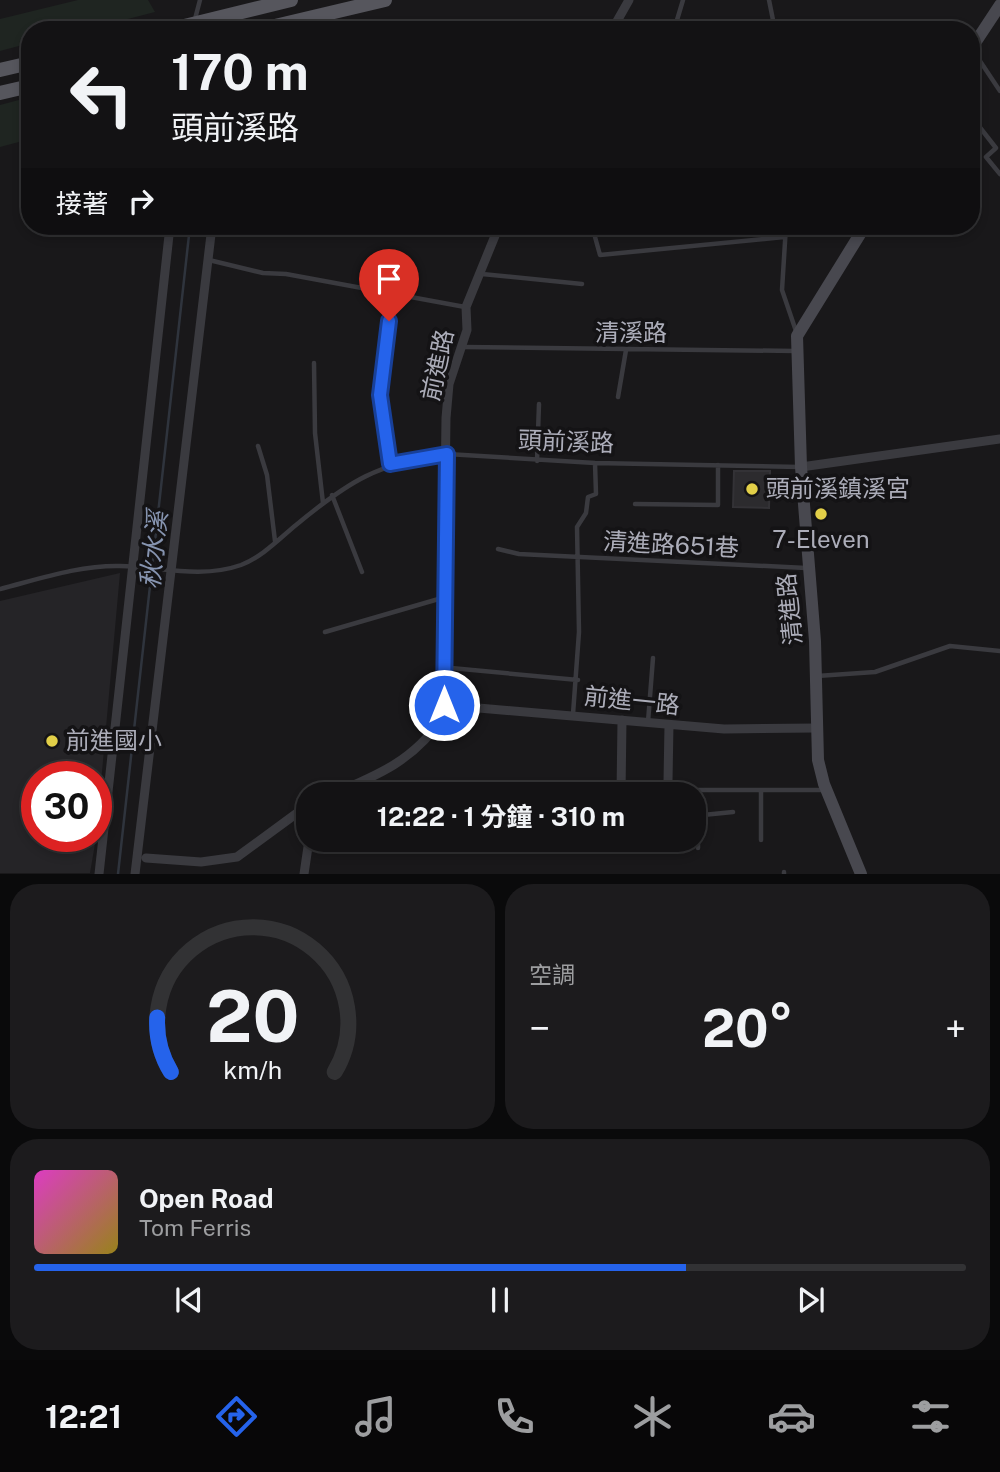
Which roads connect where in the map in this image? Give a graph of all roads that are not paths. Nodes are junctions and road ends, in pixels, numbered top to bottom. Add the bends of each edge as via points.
1 (200, 0) edge
2 (291, 0) edge
3 (386, 0) edge
4 (629, 0) edge
5 (683, 0) edge
6 (769, 0) edge
7 (250, 5) edge
8 (1000, 5) edge
9 (195, 21) edge
10 (203, 21) edge
11 (296, 21) edge
12 (617, 21) edge
13 (677, 21) edge
14 (773, 21) edge
15 (980, 36) edge
16 (980, 61) edge
17 (21, 65) edge
18 (0, 70) edge
19 (21, 88) edge
20 (1000, 90) edge
21 (0, 93) edge
22 (980, 128) edge
23 (1000, 174) edge
24 (169, 235) edge
25 (211, 235) edge
26 (495, 235) edge
27 (594, 235) edge
28 (859, 235) edge
29 (784, 237) joint
30 (208, 259) junction
31 (480, 274) junction
32 (582, 284) dead end
33 (393, 293) junction
34 (466, 307) junction
35 (797, 336) junction
36 (463, 347) junction
37 (626, 350) junction
38 (797, 351) junction
39 (314, 363) dead end
40 (618, 397) dead end
41 (539, 404) dead end
42 (1000, 439) edge
43 (258, 446) dead end
44 (447, 454) junction
45 (537, 461) junction
46 (595, 463) junction
47 (390, 464) junction
48 (718, 465) junction
49 (801, 467) junction
50 (332, 495) junction
51 (323, 503) junction
52 (635, 504) dead end
53 (275, 542) junction
54 (498, 549) dead end
55 (576, 558) junction
56 (128, 567) junction
57 (806, 568) junction
58 (167, 572) junction
59 (362, 572) dead end
60 (0, 589) edge
61 (444, 597) junction
62 (325, 632) dead end
63 (1000, 651) edge
64 (653, 658) dead end
65 (451, 668) dead end
66 (816, 676) junction
67 (578, 680) junction
68 (444, 705) junction
69 (573, 714) junction
70 (622, 720) junction
71 (648, 722) junction
72 (668, 725) junction
73 (816, 728) junction
74 (668, 781) dead end
75 (358, 782) edge
76 (621, 782) edge
77 (706, 790) edge
78 (761, 790) junction
79 (827, 790) junction
80 (733, 811) dead end
81 (296, 814) edge
82 (706, 815) edge
83 (761, 840) dead end
84 (307, 852) edge
85 (146, 858) dead end
86 (99, 873) edge
87 (135, 873) edge
88 (304, 873) edge
89 (861, 873) edge

1 - 9 lane
2 - 7 main road
3 - 11 main road
4 - 12 street
5 - 13 lane
6 - 14 lane
7 - 10 main road
8 - 15 street
16 - 20 lane
17 - 18 main road
19 - 21 main road
22 - 23 lane via 996,148 986,157
24 - 56 street via 156,374
25 - 30 street
26 - 31 street, 前進路
27 - 29 lane via 600,255
28 - 35 street
29 - 35 lane via 782,290
30 - 33 lane via 263,273
30 - 58 street
31 - 32 lane
31 - 34 street, 前進路
33 - 34 lane
33 - 47 lane via 381,375
34 - 36 street, 前進路
35 - 38 street, 清進路
36 - 37 lane, 清溪路
36 - 44 street, 前進路 via 449,384
37 - 38 lane, 清溪路
37 - 40 lane
38 - 49 street, 清進路
39 - 51 lane
41 - 45 lane
42 - 49 street, 頭前溪路
43 - 53 lane via 267,475
44 - 45 lane, 頭前溪路
44 - 47 lane, 頭前溪路
44 - 61 street, 前進路
45 - 46 lane, 頭前溪路
46 - 48 lane, 頭前溪路
46 - 55 lane via 596,494 588,497 586,513 578,524
47 - 50 lane, 頭前溪路
48 - 49 lane, 頭前溪路
48 - 52 lane via 718,505
49 - 57 street, 清進路
50 - 51 lane, 頭前溪路
50 - 59 lane
51 - 53 lane, 頭前溪路
53 - 58 lane, 頭前溪路 via 255,559 231,568
54 - 55 lane, 清進路651巷
55 - 57 lane, 清進路651巷
55 - 67 lane
56 - 58 lane, 頭前溪路
56 - 60 lane via 75,571
56 - 86 street
57 - 66 street, 清進路
58 - 87 street
61 - 62 lane
61 - 68 street, 前進路
63 - 66 lane via 950,646 875,672
64 - 71 lane
65 - 67 lane
66 - 73 street, 清進路
67 - 69 lane
68 - 69 street, 前進一路
68 - 75 street, 前進路 via 434,730 402,761
69 - 70 street, 前進一路
70 - 71 street, 前進一路
70 - 76 street
71 - 72 street, 前進一路
72 - 73 street, 前進一路
72 - 74 street
73 - 79 street, 清進路 via 818,760
77 - 78 lane
78 - 79 lane
78 - 83 lane
79 - 89 street, 清進路
80 - 82 lane
81 - 85 street via 237,857 201,862
84 - 88 street

